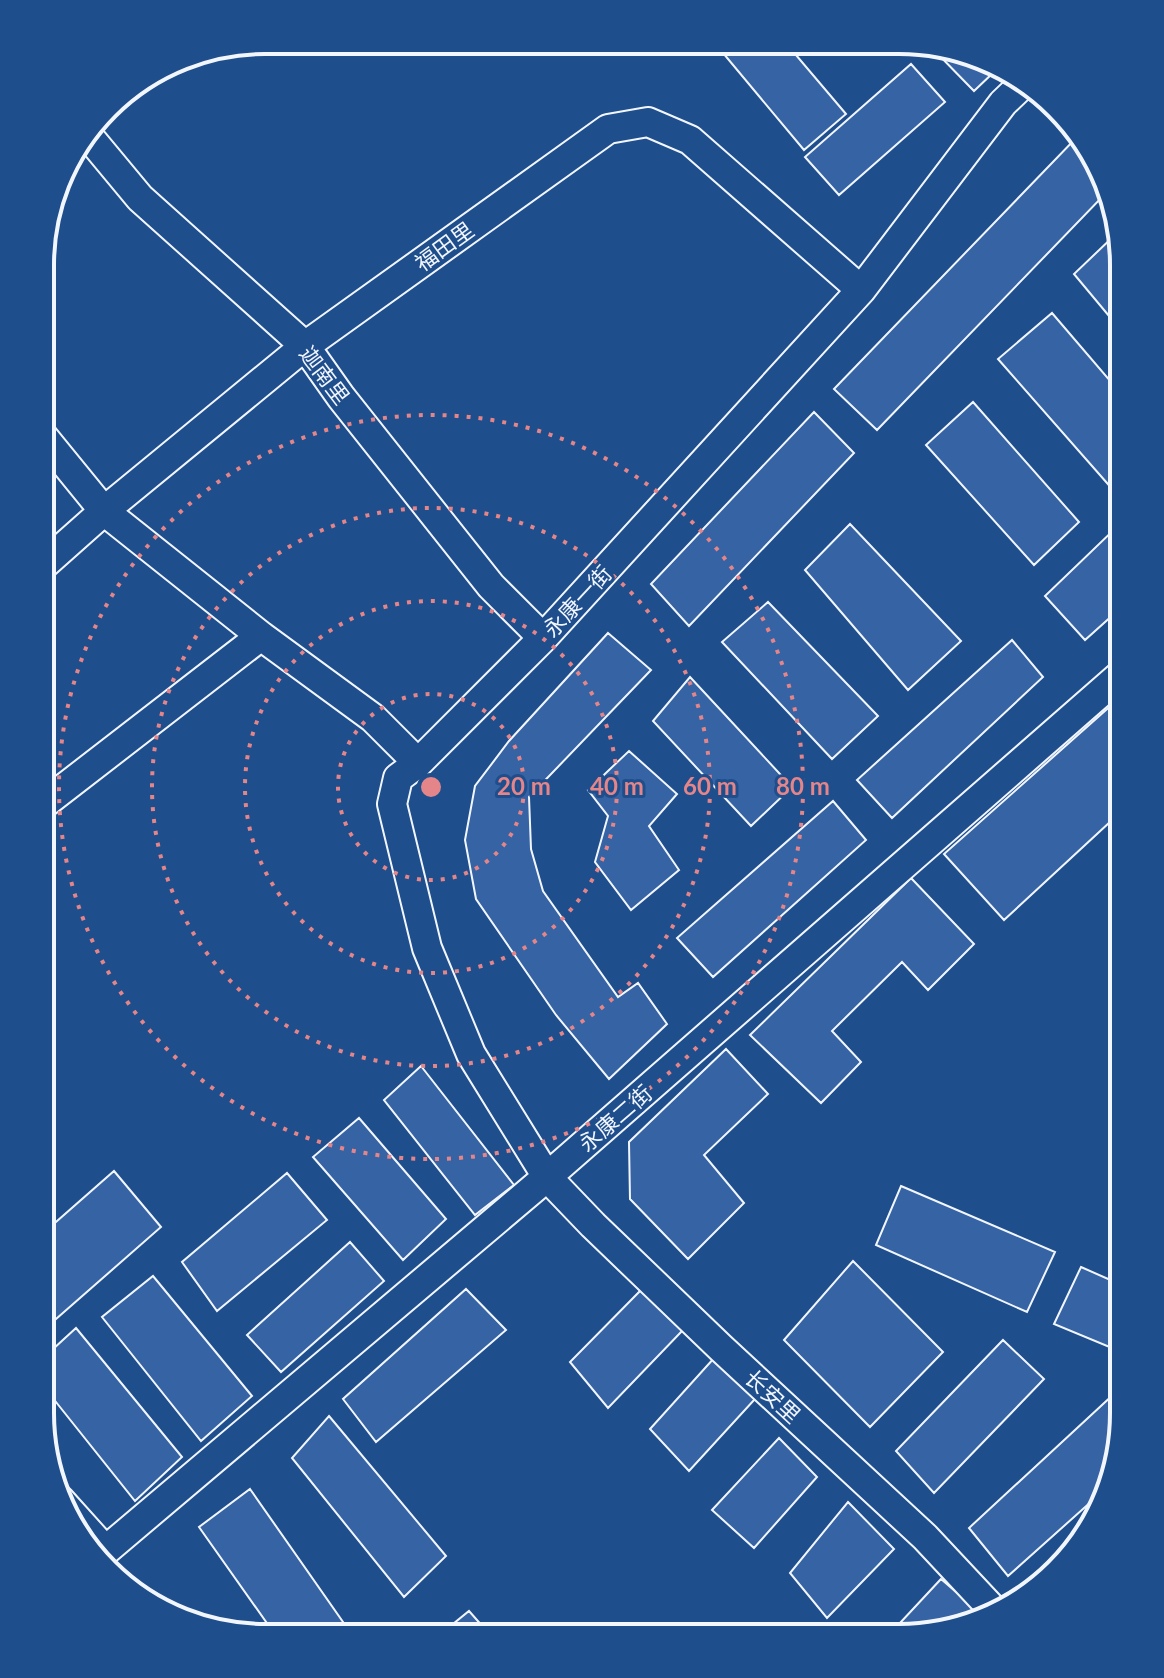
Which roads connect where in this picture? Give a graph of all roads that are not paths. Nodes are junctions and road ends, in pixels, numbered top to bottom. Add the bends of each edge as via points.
1 (1016, 90) edge
2 (94, 143) edge
3 (861, 290) junction
4 (305, 346) junction
5 (54, 450) edge
6 (104, 511) junction
7 (54, 555) edge
8 (261, 636) junction
9 (543, 638) junction
10 (1110, 684) edge
11 (418, 763) junction
12 (54, 796) edge
13 (547, 1177) junction
14 (106, 1550) edge
15 (988, 1604) edge

1 - 3 street, 永康一街
2 - 4 street, 迦南里 via 140,198
3 - 4 street, 福田里 via 690,140 648,122 608,129
3 - 9 street, 永康一街
4 - 6 street, 福田里
4 - 9 street, 迦南里 via 491,586
5 - 6 street
6 - 7 street, 福田里
6 - 8 street
8 - 11 street via 373,718
8 - 12 street
9 - 11 street, 永康一街
10 - 13 street, 永康二街
11 - 13 street, 永康一街 via 398,778 392,804 427,948 471,1054
13 - 14 street, 永康二街
13 - 15 street, 长安里 via 925,1537

